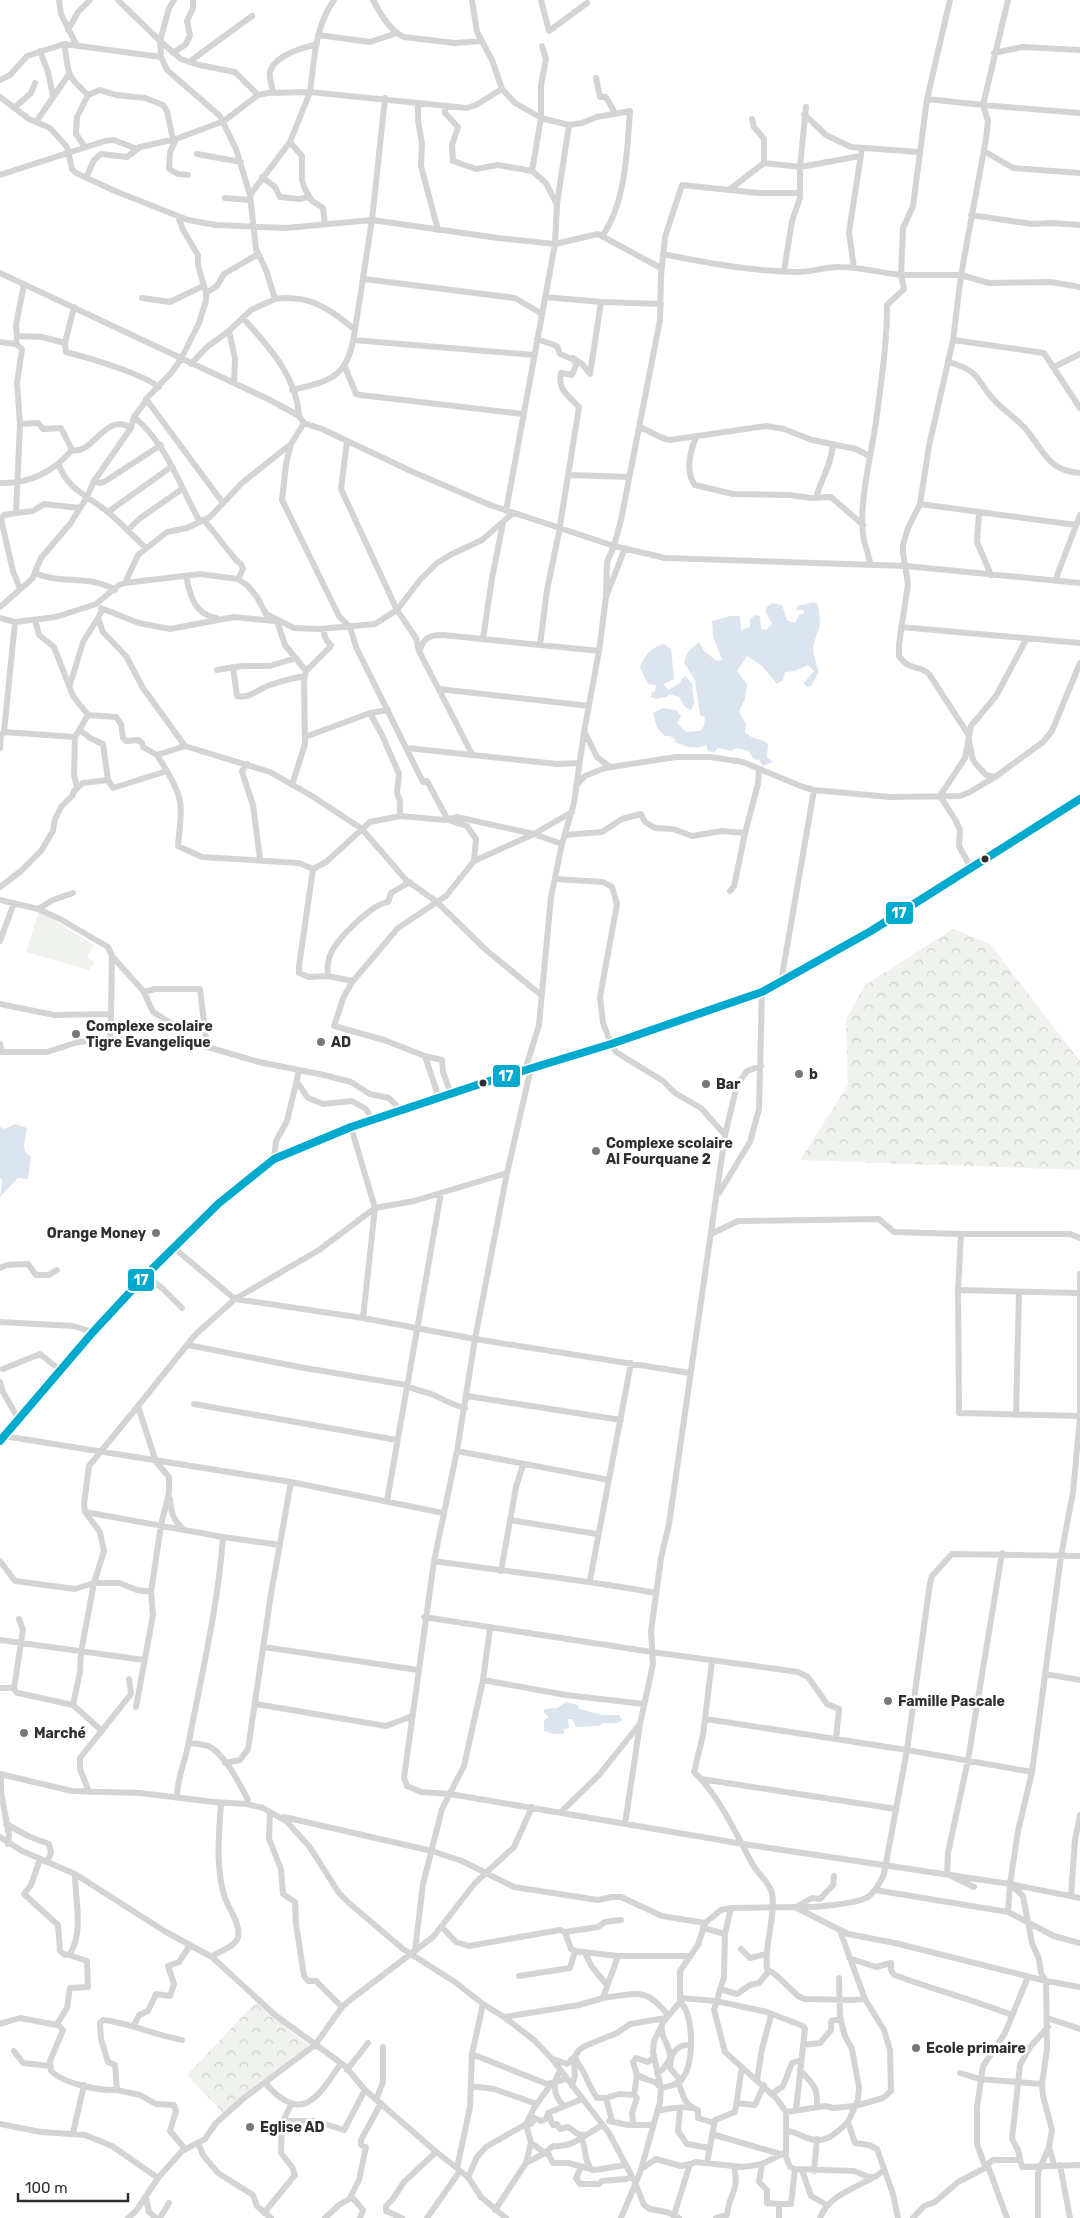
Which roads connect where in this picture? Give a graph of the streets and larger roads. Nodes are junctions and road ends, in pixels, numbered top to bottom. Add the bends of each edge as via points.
1 (59, 0) edge
2 (90, 0) edge
3 (118, 0) edge
4 (174, 0) edge
5 (193, 0) edge
6 (334, 0) edge
7 (373, 0) edge
8 (472, 0) edge
9 (541, 0) edge
10 (950, 0) edge
11 (1008, 0) edge
12 (587, 3) dead end
13 (252, 16) dead end
14 (68, 30) junction
15 (397, 33) junction
16 (318, 35) junction
17 (160, 41) junction
18 (481, 41) junction
19 (64, 44) junction
20 (317, 44) junction
21 (76, 46) junction
22 (542, 46) dead end
23 (1080, 50) edge
24 (40, 51) junction
25 (173, 52) junction
26 (994, 53) junction
27 (161, 57) junction
28 (189, 62) junction
29 (69, 74) junction
30 (596, 78) dead end
31 (0, 80) edge
32 (35, 84) dead end
33 (502, 89) junction
34 (273, 92) junction
35 (310, 92) junction
36 (88, 95) junction
37 (258, 95) junction
38 (54, 96) junction
39 (0, 97) edge
40 (385, 98) junction
41 (927, 99) junction
42 (418, 103) junction
43 (983, 105) junction
44 (445, 106) junction
45 (806, 107) dead end
46 (14, 108) junction
47 (615, 113) junction
48 (1080, 113) edge
49 (804, 114) junction
50 (541, 118) junction
51 (752, 119) dead end
52 (224, 121) junction
53 (36, 122) junction
54 (569, 125) junction
55 (174, 139) junction
56 (290, 142) junction
57 (85, 147) junction
58 (862, 148) junction
59 (137, 149) junction
60 (984, 151) junction
61 (69, 152) junction
62 (919, 152) junction
63 (197, 154) dead end
64 (860, 156) junction
65 (241, 162) junction
66 (764, 162) junction
67 (0, 167) edge
68 (800, 167) junction
69 (532, 171) junction
70 (1080, 173) edge
71 (2, 174) edge
72 (188, 175) dead end
73 (86, 178) junction
74 (262, 178) junction
75 (729, 190) junction
76 (800, 193) junction
77 (309, 197) junction
78 (225, 198) dead end
79 (250, 198) junction
80 (557, 204) junction
81 (971, 215) junction
82 (178, 216) junction
83 (372, 220) junction
84 (325, 224) junction
85 (1080, 225) edge
86 (252, 226) junction
87 (438, 230) junction
88 (603, 235) junction
89 (555, 244) junction
90 (258, 254) junction
91 (663, 254) junction
92 (662, 268) junction
93 (854, 268) junction
94 (784, 271) junction
95 (0, 273) edge
96 (901, 275) junction
97 (961, 275) junction
98 (364, 279) junction
99 (24, 284) junction
100 (1080, 287) edge
101 (204, 289) junction
102 (545, 297) junction
103 (142, 298) dead end
104 (275, 298) junction
105 (601, 302) junction
106 (661, 304) junction
107 (74, 307) junction
108 (542, 314) junction
109 (243, 318) junction
110 (355, 330) junction
111 (229, 331) junction
112 (17, 336) junction
113 (537, 339) junction
114 (353, 340) junction
115 (953, 340) junction
116 (0, 342) edge
117 (65, 343) junction
118 (16, 344) junction
119 (1080, 354) edge
120 (534, 355) junction
121 (564, 357) junction
122 (181, 359) junction
123 (949, 362) junction
124 (191, 364) junction
125 (345, 367) junction
126 (1054, 367) junction
127 (234, 383) junction
128 (159, 387) junction
129 (292, 390) junction
130 (146, 399) junction
131 (1080, 408) edge
132 (523, 414) junction
133 (299, 416) junction
134 (134, 417) junction
135 (304, 423) junction
136 (20, 424) junction
137 (639, 427) junction
138 (131, 428) junction
139 (697, 436) junction
140 (347, 441) junction
141 (291, 444) junction
142 (833, 444) junction
143 (160, 445) junction
144 (72, 450) junction
145 (869, 456) junction
146 (59, 465) junction
147 (171, 467) junction
148 (1080, 473) edge
149 (569, 475) junction
150 (629, 477) junction
151 (94, 481) junction
152 (0, 483) edge
153 (17, 484) junction
154 (182, 489) junction
155 (87, 497) junction
156 (816, 498) junction
157 (223, 503) junction
158 (920, 504) junction
159 (80, 508) junction
160 (108, 512) junction
161 (510, 512) junction
162 (16, 513) junction
163 (979, 513) junction
164 (1080, 516) edge
165 (202, 521) junction
166 (503, 522) junction
167 (1076, 524) junction
168 (863, 525) junction
169 (560, 528) junction
170 (128, 530) junction
171 (4, 539) edge
172 (614, 546) junction
173 (146, 548) junction
174 (625, 548) junction
175 (871, 565) junction
176 (906, 566) junction
177 (35, 573) junction
178 (991, 575) junction
179 (186, 576) junction
180 (238, 579) junction
181 (1055, 581) junction
182 (125, 582) junction
183 (1080, 583) edge
184 (20, 590) junction
185 (114, 590) junction
186 (606, 597) junction
187 (96, 604) junction
188 (0, 607) edge
189 (102, 610) junction
190 (397, 610) junction
191 (0, 618) edge
192 (98, 618) junction
193 (219, 619) junction
194 (35, 620) junction
195 (15, 622) junction
196 (278, 622) junction
197 (350, 627) junction
198 (901, 627) junction
199 (324, 629) junction
200 (1026, 638) junction
201 (483, 639) junction
202 (1080, 643) edge
203 (540, 645) junction
204 (419, 651) junction
205 (599, 651) junction
206 (296, 658) junction
207 (1080, 663) edge
208 (233, 667) junction
209 (217, 670) dead end
210 (305, 673) junction
211 (70, 685) junction
212 (439, 690) junction
213 (590, 706) junction
214 (388, 710) junction
215 (370, 713) junction
216 (88, 716) junction
217 (80, 730) junction
218 (4, 732) junction
219 (584, 732) junction
220 (968, 734) junction
221 (75, 737) junction
222 (305, 737) junction
223 (185, 746) junction
224 (0, 748) edge
225 (407, 748) junction
226 (472, 754) junction
227 (157, 755) junction
228 (579, 762) junction
229 (247, 764) junction
230 (610, 767) junction
231 (759, 769) junction
232 (167, 771) junction
233 (995, 777) junction
234 (108, 780) junction
235 (292, 785) junction
236 (576, 786) junction
237 (814, 790) junction
238 (74, 791) junction
239 (940, 796) junction
240 (1080, 799) edge
241 (572, 812) junction
242 (400, 816) junction
243 (448, 820) junction
244 (362, 829) junction
245 (745, 833) junction
246 (534, 834) junction
247 (565, 835) junction
248 (562, 844) junction
249 (260, 859) junction
250 (474, 861) junction
251 (971, 868) junction
252 (314, 869) junction
253 (555, 880) junction
254 (410, 882) junction
255 (0, 887) edge
256 (730, 891) dead end
257 (73, 893) dead end
258 (0, 900) edge
259 (437, 902) junction
260 (14, 903) junction
261 (38, 909) junction
262 (0, 941) edge
263 (112, 956) junction
264 (328, 976) junction
265 (353, 981) junction
266 (781, 982) junction
267 (144, 992) junction
268 (762, 992) junction
269 (540, 996) junction
270 (0, 1004) edge
271 (112, 1014) junction
272 (188, 1026) dead end
273 (110, 1038) junction
274 (0, 1044) edge
275 (611, 1044) junction
276 (207, 1047) junction
277 (1, 1052) edge
278 (425, 1056) junction
279 (761, 1066) junction
280 (530, 1068) junction
281 (299, 1071) junction
282 (297, 1082) junction
283 (451, 1094) junction
284 (439, 1098) junction
285 (399, 1112) junction
286 (373, 1120) junction
287 (352, 1127) junction
288 (725, 1135) junction
289 (274, 1159) junction
290 (507, 1173) junction
291 (440, 1193) junction
292 (717, 1196) junction
293 (375, 1208) junction
294 (711, 1234) junction
295 (961, 1234) junction
296 (1080, 1238) edge
297 (174, 1248) junction
298 (0, 1268) edge
299 (57, 1270) dead end
300 (1080, 1274) edge
301 (145, 1276) junction
302 (958, 1290) junction
303 (1019, 1292) junction
304 (1079, 1292) edge
305 (235, 1299) junction
306 (182, 1308) dead end
307 (363, 1318) junction
308 (0, 1322) edge
309 (416, 1329) junction
310 (93, 1332) junction
311 (476, 1339) junction
312 (188, 1345) junction
313 (631, 1363) junction
314 (1, 1369) edge
315 (60, 1370) junction
316 (690, 1373) junction
317 (0, 1382) edge
318 (406, 1385) junction
319 (467, 1396) junction
320 (194, 1404) dead end
321 (138, 1406) junction
322 (465, 1408) junction
323 (1016, 1415) junction
324 (1080, 1415) edge
325 (18, 1418) junction
326 (621, 1420) junction
327 (2, 1439) edge
328 (397, 1440) junction
329 (457, 1451) junction
330 (99, 1452) junction
331 (156, 1462) junction
332 (523, 1465) junction
333 (609, 1480) junction
334 (291, 1482) junction
335 (169, 1492) junction
336 (1076, 1492) edge
337 (387, 1501) junction
338 (85, 1512) junction
339 (443, 1513) junction
340 (510, 1520) junction
341 (161, 1525) junction
342 (184, 1530) junction
343 (597, 1534) junction
344 (223, 1537) junction
345 (280, 1545) junction
346 (1002, 1553) junction
347 (1061, 1556) junction
348 (1080, 1556) edge
349 (434, 1561) junction
350 (0, 1562) edge
351 (501, 1571) junction
352 (590, 1580) junction
353 (94, 1583) junction
354 (151, 1592) junction
355 (656, 1593) junction
356 (424, 1617) junction
357 (19, 1619) dead end
358 (490, 1628) junction
359 (0, 1640) edge
360 (21, 1643) junction
361 (264, 1647) junction
362 (81, 1652) junction
363 (652, 1652) junction
364 (144, 1660) junction
365 (712, 1661) junction
366 (418, 1670) junction
367 (1045, 1674) junction
368 (129, 1679) dead end
369 (483, 1680) junction
370 (1080, 1680) edge
371 (0, 1688) edge
372 (14, 1688) junction
373 (256, 1704) junction
374 (644, 1704) junction
375 (72, 1705) junction
376 (136, 1707) dead end
377 (412, 1716) junction
378 (706, 1719) junction
379 (640, 1724) junction
380 (102, 1731) junction
381 (836, 1739) junction
382 (189, 1743) junction
383 (907, 1750) junction
384 (968, 1760) junction
385 (224, 1763) junction
386 (1032, 1772) junction
387 (1, 1774) edge
388 (701, 1779) junction
389 (89, 1792) junction
390 (450, 1794) junction
391 (177, 1797) junction
392 (221, 1803) junction
393 (247, 1804) junction
394 (532, 1807) junction
395 (896, 1809) junction
396 (270, 1812) junction
397 (561, 1812) junction
398 (1080, 1815) edge
399 (278, 1816) junction
400 (6, 1824) junction
401 (625, 1824) junction
402 (0, 1837) edge
403 (1078, 1840) edge
404 (8, 1844) junction
405 (743, 1844) junction
406 (432, 1852) junction
407 (40, 1859) junction
408 (48, 1862) junction
409 (886, 1865) junction
410 (486, 1873) junction
411 (76, 1874) junction
412 (947, 1874) junction
413 (834, 1876) dead end
414 (1010, 1884) junction
415 (974, 1887) dead end
416 (875, 1890) junction
417 (1071, 1896) junction
418 (1080, 1898) edge
419 (795, 1907) junction
420 (731, 1908) junction
421 (773, 1908) junction
422 (1008, 1912) junction
423 (621, 1920) dead end
424 (1027, 1922) junction
425 (704, 1926) junction
426 (442, 1927) junction
427 (840, 1931) junction
428 (565, 1932) junction
429 (725, 1934) junction
430 (1080, 1943) edge
431 (190, 1945) junction
432 (742, 1949) dead end
433 (575, 1951) junction
434 (412, 1952) junction
435 (585, 1953) junction
436 (766, 1954) junction
437 (69, 1955) junction
438 (618, 1956) junction
439 (690, 1956) junction
440 (212, 1957) junction
441 (849, 1958) junction
442 (768, 1971) junction
443 (519, 1976) dead end
444 (1028, 1977) junction
445 (839, 1978) dead end
446 (1046, 1981) junction
447 (607, 1985) junction
448 (1080, 1987) edge
449 (720, 1990) junction
450 (603, 1998) junction
451 (865, 1998) junction
452 (680, 2000) junction
453 (841, 2000) junction
454 (716, 2001) junction
455 (483, 2004) junction
456 (342, 2007) junction
457 (771, 2014) junction
458 (1012, 2015) junction
459 (504, 2016) junction
460 (666, 2018) junction
461 (1047, 2018) junction
462 (841, 2019) junction
463 (0, 2024) edge
464 (57, 2025) junction
465 (134, 2025) junction
466 (1048, 2026) junction
467 (1080, 2029) edge
468 (182, 2040) dead end
469 (666, 2041) junction
470 (368, 2043) dead end
471 (315, 2045) junction
472 (690, 2045) junction
473 (803, 2045) junction
474 (680, 2046) junction
475 (383, 2048) dead end
476 (14, 2051) dead end
477 (472, 2054) junction
478 (575, 2056) junction
479 (654, 2057) junction
480 (552, 2059) junction
481 (670, 2059) junction
482 (801, 2060) junction
483 (341, 2063) junction
484 (567, 2064) junction
485 (50, 2066) junction
486 (742, 2067) junction
487 (347, 2070) junction
488 (800, 2070) junction
489 (960, 2073) dead end
490 (658, 2074) junction
491 (563, 2075) junction
492 (639, 2076) junction
493 (980, 2079) junction
494 (757, 2080) junction
495 (679, 2082) junction
496 (1017, 2082) junction
497 (264, 2083) junction
498 (552, 2084) junction
499 (1042, 2084) junction
500 (764, 2085) junction
501 (84, 2086) junction
502 (471, 2086) junction
503 (572, 2086) junction
504 (661, 2088) junction
505 (117, 2090) junction
506 (365, 2090) junction
507 (772, 2094) junction
508 (634, 2095) junction
509 (597, 2098) junction
510 (606, 2098) junction
511 (582, 2099) junction
512 (378, 2102) junction
513 (737, 2103) junction
514 (537, 2104) junction
515 (291, 2105) junction
516 (564, 2106) junction
517 (588, 2106) junction
518 (855, 2106) junction
519 (817, 2107) junction
520 (692, 2108) junction
521 (680, 2109) junction
522 (796, 2110) junction
523 (657, 2112) junction
524 (786, 2112) junction
525 (548, 2113) junction
526 (532, 2117) junction
527 (598, 2118) junction
528 (283, 2121) junction
529 (612, 2121) junction
530 (848, 2122) junction
531 (714, 2123) junction
532 (0, 2124) edge
533 (526, 2124) junction
534 (633, 2124) junction
535 (603, 2125) junction
536 (653, 2125) junction
537 (787, 2131) junction
538 (73, 2133) junction
539 (712, 2134) junction
540 (583, 2136) junction
541 (817, 2139) junction
542 (198, 2142) junction
543 (531, 2143) junction
544 (1049, 2147) junction
545 (710, 2148) junction
546 (185, 2149) junction
547 (436, 2152) junction
548 (545, 2153) junction
549 (783, 2153) junction
550 (1020, 2160) junction
551 (526, 2163) junction
552 (707, 2163) junction
553 (690, 2164) junction
554 (762, 2164) junction
555 (625, 2165) junction
556 (1057, 2165) junction
557 (1080, 2165) edge
558 (986, 2166) junction
559 (1040, 2166) junction
560 (581, 2167) junction
561 (734, 2167) junction
562 (458, 2169) junction
563 (641, 2169) junction
564 (592, 2170) junction
565 (798, 2170) junction
566 (884, 2170) junction
567 (814, 2171) junction
568 (468, 2177) junction
569 (875, 2177) junction
570 (158, 2178) junction
571 (633, 2179) junction
572 (146, 2196) junction
573 (351, 2198) junction
574 (169, 2203) dead end
575 (779, 2204) junction
576 (827, 2205) junction
577 (495, 2210) junction
578 (264, 2213) junction
579 (676, 2216) edge
580 (823, 2216) edge
581 (128, 2218) edge
582 (158, 2218) edge
583 (271, 2218) edge
584 (325, 2218) edge
585 (360, 2218) edge
586 (402, 2218) edge
587 (426, 2218) edge
588 (506, 2218) edge
589 (621, 2218) edge
590 (716, 2218) edge
591 (779, 2218) edge
592 (898, 2218) edge
593 (913, 2218) edge
594 (1007, 2218) edge
595 (1038, 2218) edge
596 (1070, 2218) edge

1 - 14 street
2 - 14 street via 78,12
3 - 17 street
4 - 17 street
5 - 25 street via 187,21 189,38 183,47
6 - 16 street via 325,13
7 - 15 street
8 - 18 street via 475,27
9 - 12 street via 549,31
10 - 41 street
11 - 26 street
13 - 28 street
14 - 21 street
15 - 16 street via 370,42
15 - 18 street via 409,38 449,43
16 - 20 street
17 - 25 street
17 - 27 street
18 - 33 street
19 - 21 street
19 - 24 street
19 - 29 street
20 - 34 street via 292,52 273,68 270,75
20 - 35 street
21 - 27 street
22 - 50 street via 546,59 541,85
23 - 26 street via 1022,47
24 - 31 street via 27,56 10,75
24 - 38 street
25 - 28 street
26 - 43 street
27 - 52 street via 167,70
28 - 37 street via 235,72
29 - 36 street
29 - 38 street
30 - 47 street via 600,97 606,97
32 - 46 street via 31,93
33 - 44 street via 472,107
33 - 50 street via 515,102
34 - 35 street
34 - 37 street
35 - 40 street
35 - 56 street
36 - 55 street via 100,90 159,102 168,111
36 - 57 street via 76,124 78,138
37 - 52 street
38 - 53 street
39 - 46 street
40 - 42 street
40 - 83 street
41 - 43 street
41 - 62 street
42 - 44 street
42 - 87 street via 421,166
43 - 48 street
43 - 60 street via 988,120
44 - 69 street via 445,113 458,127 452,145 453,160 476,169 498,165
45 - 49 street
46 - 53 street
47 - 54 street
47 - 88 street via 630,111 626,166 620,194
49 - 58 street via 833,140
49 - 68 street
50 - 54 street
50 - 69 street
51 - 66 street via 755,130 764,138
52 - 55 street
52 - 65 street
53 - 61 street via 50,128
54 - 80 street
55 - 59 street
55 - 72 street via 169,169
56 - 74 street
56 - 77 street via 302,156 302,180
57 - 59 street via 114,140
57 - 61 street
58 - 62 street
58 - 64 street
59 - 73 street via 123,158 105,154 96,156
60 - 70 street via 1013,168
60 - 81 street
61 - 71 street
61 - 73 street via 72,168
62 - 96 street via 913,206 903,228
63 - 65 street
64 - 68 street
64 - 93 street via 849,232
65 - 79 street
66 - 68 street
66 - 75 street
67 - 71 street
68 - 76 street
69 - 80 street via 546,183
73 - 82 street
74 - 77 street via 275,187 280,197
74 - 79 street
75 - 76 street
75 - 91 street via 682,184 665,237
76 - 94 street
77 - 84 street via 323,208
78 - 79 street
79 - 86 street
80 - 89 street
81 - 85 street via 1032,224
81 - 97 street
82 - 86 street via 200,222
82 - 101 street via 196,251
83 - 84 street
83 - 87 street
83 - 98 street
84 - 86 street via 286,228
86 - 90 street
87 - 89 street
88 - 89 street via 591,234
88 - 92 street
89 - 102 street
90 - 101 street via 224,274 217,286
90 - 104 street
91 - 92 street
91 - 94 street via 718,265
92 - 106 street
93 - 94 street
93 - 96 street
95 - 99 street
96 - 97 street
96 - 145 street via 904,290 887,305 883,379
97 - 100 street via 989,283 1051,282
97 - 115 street
98 - 108 street via 515,298
98 - 110 street
99 - 107 street
99 - 112 street
101 - 103 street via 170,302
101 - 122 street via 206,301 199,323
102 - 105 street
102 - 108 street
104 - 109 street via 251,310
104 - 110 street via 302,298 337,314
105 - 106 street
105 - 121 street via 590,374 576,358
106 - 137 street
107 - 117 street
107 - 122 street
108 - 113 street
109 - 111 street
109 - 129 street via 277,357
110 - 114 street
111 - 124 street
111 - 127 street via 235,359
112 - 117 street via 42,337
112 - 118 street
113 - 120 street
113 - 121 street via 557,346
114 - 120 street
114 - 125 street
115 - 123 street
115 - 126 street via 1040,352
116 - 118 street
117 - 128 street via 66,352 138,376
118 - 136 street via 22,349 17,383
119 - 126 street
120 - 132 street
121 - 149 street via 574,360 576,365 572,375 561,374 561,386 565,395 579,407
122 - 124 street
122 - 128 street
123 - 148 street via 974,373 992,398 1029,432 1055,466 1062,471
123 - 158 street via 929,446
124 - 127 street
125 - 129 street via 330,379
125 - 132 street via 356,394 360,396
126 - 131 street
127 - 133 street
128 - 130 street
129 - 133 street
130 - 134 street
130 - 157 street
132 - 161 street
133 - 135 street
134 - 138 street
134 - 143 street via 148,428
135 - 140 street
135 - 141 street
136 - 144 street via 35,422 43,429 61,428
136 - 153 street
137 - 139 street via 666,440
137 - 150 street
138 - 144 street via 111,426 83,449
138 - 151 street
139 - 142 street via 766,426
139 - 156 street via 690,462 690,474 695,485 733,494
140 - 161 street
140 - 190 street via 341,489
141 - 157 street
141 - 197 street via 282,500 339,616
142 - 145 street via 856,449
142 - 156 street via 831,460
143 - 147 street
143 - 151 street via 104,482
144 - 146 street
145 - 168 street
146 - 153 street
146 - 155 street via 62,475
147 - 154 street
147 - 160 street
149 - 150 street
149 - 169 street
150 - 172 street
151 - 155 street
152 - 153 street
153 - 162 street
154 - 165 street
154 - 170 street
155 - 159 street
155 - 160 street
156 - 168 street via 834,498
157 - 165 street
158 - 163 street
158 - 176 street via 903,545
159 - 162 street via 44,504 33,511
159 - 177 street via 41,558
160 - 170 street
161 - 166 street
161 - 169 street
162 - 171 street via 4,515 1,519
163 - 167 street
163 - 178 street via 977,542
164 - 167 street
165 - 173 street via 166,532
165 - 180 street via 241,564 243,569
166 - 190 street via 482,540 437,564
166 - 201 street
167 - 181 street
168 - 175 street
169 - 172 street
169 - 203 street
170 - 173 street
171 - 184 street
172 - 174 street
172 - 186 street via 607,562
173 - 182 street via 129,569
174 - 175 street via 665,558
174 - 186 street
175 - 176 street
176 - 178 street
176 - 198 street via 908,584
177 - 184 street
177 - 185 street via 47,579 90,580
178 - 181 street
179 - 180 street via 200,574
179 - 182 street
179 - 193 street via 194,604 209,617
180 - 196 street via 257,597 266,614
181 - 183 street
182 - 185 street
184 - 188 street
185 - 187 street
186 - 205 street
187 - 189 street
187 - 194 street
189 - 192 street
189 - 193 street via 139,623 170,629
190 - 197 street via 375,624
190 - 204 street via 416,638
191 - 195 street
192 - 211 street via 81,648
192 - 223 street via 104,632 126,656 143,688
193 - 196 street via 242,617
194 - 195 street
194 - 211 street via 40,635 54,647
195 - 218 street
196 - 199 street via 294,628
196 - 206 street via 280,637
197 - 199 street
197 - 214 street via 356,647
198 - 200 street
198 - 220 street via 901,659 910,667 927,672
199 - 210 street via 331,645
200 - 202 street
200 - 220 street via 1001,689 977,717
201 - 203 street
201 - 204 street via 428,636 422,641
203 - 205 street
204 - 212 street
205 - 213 street
206 - 208 street via 270,666
206 - 210 street
207 - 233 street via 1048,737
208 - 209 street
208 - 210 street via 236,696 240,697
210 - 222 street
211 - 216 street via 73,696
212 - 213 street
212 - 226 street
213 - 219 street
214 - 215 street
214 - 225 street
215 - 222 street
215 - 242 street via 399,776
216 - 217 street
216 - 227 street via 116,717 126,741 138,740
217 - 221 street
217 - 234 street via 103,744
218 - 221 street
218 - 224 street
219 - 228 street
219 - 230 street via 597,757
220 - 233 street via 975,763 986,775
220 - 239 street via 965,758
221 - 238 street via 74,775 77,787
222 - 235 street
223 - 227 street
223 - 229 street
225 - 226 street
225 - 243 street via 423,782 427,780
226 - 228 street via 557,764
227 - 232 street
228 - 236 street
229 - 235 street
229 - 249 street via 242,771 253,805
230 - 231 street via 676,757 710,757 734,760
230 - 236 street via 585,776
231 - 237 street
231 - 245 street
232 - 234 street via 113,788
232 - 249 street via 178,788 182,805 178,846 202,857
233 - 239 street via 960,796
234 - 238 street via 83,783
235 - 244 street
236 - 241 street
237 - 239 street via 890,797
237 - 266 street
238 - 255 street via 62,807 41,851
239 - 251 street via 960,830 959,846
240 - 251 street
241 - 246 street
241 - 247 street
242 - 243 street
242 - 244 street via 370,822
243 - 246 street via 458,817
243 - 250 street via 471,829 477,845
244 - 252 street
244 - 254 street
245 - 247 street via 722,831 692,836 673,829 655,828 645,822 641,814 622,820 602,832
245 - 256 street via 734,886
246 - 248 street
246 - 250 street
247 - 248 street
248 - 253 street
249 - 252 street via 298,863
250 - 259 street
251 - 266 street via 865,935
252 - 264 street via 299,972 309,977
253 - 269 street
253 - 275 street via 603,882 612,887 617,904 600,997 603,1023
254 - 259 street
254 - 264 street via 391,893 388,902 377,904 350,930 332,951
257 - 261 street
258 - 260 street
259 - 265 street via 398,928
259 - 269 street
260 - 261 street
260 - 262 street
261 - 263 street via 60,918 108,947
263 - 267 street
263 - 271 street
264 - 265 street
265 - 278 street via 334,1026
266 - 268 street
267 - 272 street via 153,1012 174,1025
267 - 276 street via 200,989
268 - 275 street
268 - 279 street
269 - 280 street via 542,1009 527,1064
270 - 271 street via 59,1015
271 - 273 street
273 - 276 street
273 - 277 street via 78,1042 47,1052
274 - 277 street
275 - 280 street
275 - 288 street via 616,1052 663,1080 675,1094 701,1108
276 - 281 street
278 - 283 street via 442,1060
278 - 284 street
279 - 288 street via 747,1071 737,1085
279 - 292 street via 759,1109 750,1142
280 - 283 street
280 - 290 street
281 - 282 street
281 - 285 street via 351,1082 370,1094 389,1098
282 - 286 street via 308,1098 323,1104 352,1102 366,1109
282 - 289 street via 286,1121 276,1141
283 - 284 street
284 - 285 street
285 - 286 street
286 - 287 street
287 - 289 street
287 - 293 street
288 - 292 street
289 - 297 street via 218,1204
290 - 291 street
290 - 311 street
291 - 293 street
291 - 309 street
292 - 294 street
293 - 305 street via 319,1250
293 - 307 street
294 - 295 street via 738,1222 879,1219 894,1232
294 - 316 street
295 - 296 street via 1070,1234
295 - 302 street
297 - 301 street
297 - 305 street
298 - 299 street via 28,1264 36,1275 49,1275
300 - 304 street
301 - 306 street
301 - 310 street
302 - 303 street
302 - 323 street via 959,1413
303 - 304 street
303 - 323 street
304 - 324 street
305 - 307 street
305 - 312 street via 194,1335
307 - 309 street
308 - 310 street via 72,1326
309 - 311 street
309 - 318 street
310 - 315 street
311 - 313 street
311 - 319 street
312 - 318 street
312 - 321 street
313 - 316 street
313 - 326 street
314 - 315 street via 40,1354
315 - 325 street
316 - 355 street
317 - 325 street
318 - 322 street
318 - 328 street
319 - 322 street
319 - 326 street
320 - 328 street
321 - 330 street
321 - 331 street
322 - 329 street
323 - 324 street
324 - 336 street
325 - 327 street
326 - 333 street
327 - 330 street
328 - 337 street
329 - 332 street
329 - 339 street
330 - 331 street
330 - 338 street via 89,1466
331 - 334 street
331 - 335 street via 169,1477
332 - 333 street
332 - 340 street
333 - 343 street
334 - 337 street
334 - 345 street
335 - 341 street
335 - 342 street via 171,1514
336 - 347 street
337 - 339 street
338 - 341 street
338 - 353 street via 100,1532 104,1551
339 - 349 street
340 - 343 street
340 - 351 street
341 - 342 street
341 - 354 street
342 - 344 street
343 - 352 street
344 - 345 street
344 - 382 street via 218,1592
345 - 361 street
346 - 347 street
346 - 383 street via 952,1554 932,1576
346 - 384 street
347 - 348 street
347 - 367 street
349 - 351 street
349 - 356 street
350 - 353 street via 15,1581 75,1589
351 - 352 street
352 - 355 street
353 - 354 street via 120,1584
353 - 362 street
354 - 364 street via 152,1615
355 - 363 street
356 - 358 street
356 - 366 street
357 - 360 street via 23,1630
358 - 363 street
358 - 369 street
359 - 360 street
360 - 362 street
360 - 372 street
361 - 366 street
361 - 373 street
362 - 364 street
362 - 375 street
363 - 365 street
363 - 374 street via 653,1664
364 - 376 street
365 - 378 street
365 - 381 street via 780,1668 803,1674 826,1704 839,1709
366 - 377 street
367 - 370 street
367 - 386 street
368 - 380 street via 131,1694
369 - 374 street via 566,1696
369 - 390 street via 464,1766
371 - 372 street
372 - 375 street via 18,1693
373 - 377 street via 386,1726
373 - 385 street via 248,1750 240,1760
374 - 379 street
375 - 380 street
377 - 390 street via 404,1778 407,1786 421,1792
378 - 381 street
378 - 388 street via 694,1772
379 - 397 street via 575,1801
379 - 401 street
380 - 389 street via 79,1763
381 - 383 street
382 - 385 street via 210,1747
382 - 391 street
383 - 384 street
383 - 395 street
384 - 386 street
384 - 412 street via 948,1853
385 - 393 street via 248,1800
386 - 414 street
387 - 389 street
387 - 400 street
388 - 395 street
388 - 405 street
389 - 391 street
390 - 394 street
390 - 406 street via 442,1808
391 - 392 street
392 - 393 street
392 - 440 street via 219,1872 238,1935 236,1943
393 - 396 street
394 - 397 street
394 - 410 street via 514,1847
395 - 409 street
396 - 399 street
396 - 456 street via 269,1839 281,1869 283,1894 295,1902 304,1976 308,1981 316,1981
397 - 401 street
398 - 403 street
399 - 406 street
399 - 434 street via 301,1836 342,1897
400 - 404 street
400 - 408 street via 49,1844
401 - 405 street
402 - 404 street
403 - 417 street
404 - 407 street
405 - 409 street
405 - 421 street via 770,1888
406 - 410 street
406 - 434 street via 423,1884
407 - 408 street
407 - 437 street via 31,1885 24,1894 58,1925 60,1951
408 - 411 street
409 - 412 street
409 - 416 street
410 - 425 street via 514,1888 598,1900 621,1897 662,1916
410 - 426 street
411 - 431 street
411 - 437 street via 77,1934
412 - 414 street
412 - 415 street
413 - 419 street via 833,1885 820,1898 812,1898
414 - 417 street
414 - 422 street
414 - 424 street via 1024,1896
416 - 419 street via 862,1899
416 - 422 street
417 - 418 street
419 - 421 street
419 - 427 street
420 - 421 street
420 - 425 street via 721,1910
420 - 429 street
421 - 436 street
422 - 424 street
423 - 428 street
424 - 430 street via 1054,1936
424 - 446 street
425 - 429 street
425 - 439 street via 698,1945
426 - 428 street via 456,1942 469,1946 555,1930
426 - 434 street via 434,1937
427 - 441 street
427 - 444 street
428 - 433 street via 571,1949
429 - 449 street via 725,1970
431 - 440 street
431 - 465 street via 179,1962 168,1966 174,1984 170,1996 156,1994 148,2011 139,2014
432 - 436 street via 750,1958
433 - 435 street
433 - 443 street via 570,1968
434 - 455 street
434 - 456 street
435 - 438 street
435 - 447 street
436 - 442 street
437 - 464 street via 87,1961 88,1987 70,1988 67,2008
438 - 439 street
438 - 447 street
439 - 452 street via 679,1974
440 - 471 street via 275,2015
441 - 451 street
441 - 458 street via 876,1968 891,1963 894,1975
442 - 449 street via 759,1983 737,1994
442 - 453 street via 804,1999
444 - 446 street
444 - 458 street
445 - 453 street
446 - 448 street
446 - 461 street
447 - 450 street
449 - 454 street
450 - 459 street via 579,2005
450 - 460 street via 645,1995 653,1998
451 - 453 street
451 - 518 street via 890,2050 892,2086 883,2098
452 - 454 street
452 - 460 street
452 - 472 street via 687,2010
453 - 462 street
454 - 457 street
454 - 486 street via 714,2010 725,2052
455 - 459 street
455 - 477 street
456 - 471 street
457 - 473 street via 803,2026
457 - 494 street
458 - 493 street via 1005,2033 983,2066
459 - 480 street
460 - 469 street via 661,2031
460 - 478 street via 630,2024 579,2050
460 - 479 street via 654,2041
461 - 466 street
461 - 467 street
462 - 473 street via 831,2021 831,2030 820,2043
462 - 518 street via 852,2049 859,2088
463 - 464 street via 20,2018
464 - 485 street via 63,2030
465 - 468 street via 156,2035
465 - 505 street via 103,2020 100,2023 108,2062 115,2065
466 - 496 street via 1020,2065
466 - 499 street
469 - 474 street
469 - 481 street
470 - 487 street
471 - 483 street
471 - 497 street
472 - 474 street
472 - 495 street via 687,2072
473 - 482 street
474 - 481 street
475 - 512 street via 383,2082
476 - 485 street via 23,2063
477 - 498 street
477 - 502 street
478 - 484 street
478 - 503 street
478 - 509 street
479 - 490 street
479 - 492 street via 645,2063 636,2058 633,2067
480 - 484 street
480 - 491 street
481 - 490 street
481 - 495 street via 670,2068
482 - 488 street
482 - 507 street via 792,2063 783,2086
483 - 487 street
483 - 515 street via 318,2095 302,2105
484 - 491 street
485 - 501 street via 54,2074
486 - 494 street
486 - 513 street
487 - 506 street
488 - 519 street via 818,2093
488 - 522 street
489 - 493 street
490 - 492 street
490 - 504 street
491 - 498 street
491 - 503 street
492 - 504 street via 656,2082
492 - 508 street
493 - 496 street
493 - 558 street via 977,2144
494 - 500 street
495 - 504 street
495 - 520 street via 683,2099
496 - 499 street
496 - 550 street via 1012,2139
497 - 515 street
497 - 542 street via 224,2114 205,2139
498 - 514 street
498 - 516 street
499 - 544 street via 1052,2130
500 - 507 street
500 - 513 street via 755,2104
501 - 505 street
501 - 538 street
502 - 514 street via 494,2089
502 - 562 street
503 - 511 street
504 - 523 street
505 - 546 street via 140,2095 156,2104 174,2106 176,2111 170,2131
506 - 512 street
506 - 528 street via 344,2130 315,2121
507 - 524 street
508 - 510 street via 619,2094
508 - 534 street via 637,2098 632,2113
509 - 510 street
509 - 517 street
510 - 529 street
511 - 516 street
511 - 517 street
512 - 547 street
512 - 573 street via 361,2140 361,2145 366,2146 365,2154
513 - 531 street via 734,2113
514 - 526 street
515 - 528 street
516 - 525 street
517 - 527 street
518 - 519 street
518 - 530 street
519 - 522 street
520 - 521 street
520 - 531 street via 698,2110 698,2118
521 - 523 street via 667,2108
521 - 545 street via 678,2130 687,2144
522 - 524 street
523 - 536 street
524 - 537 street
525 - 526 street via 544,2120
525 - 540 street via 553,2125 557,2124 560,2130 568,2127
526 - 533 street
527 - 529 street
527 - 535 street
528 - 578 street via 280,2153 295,2175
529 - 534 street
530 - 541 street via 829,2139
530 - 566 street via 856,2143 876,2149
531 - 539 street
532 - 538 street via 41,2132
533 - 543 street
533 - 568 street via 486,2146
534 - 536 street
535 - 540 street
535 - 555 street
536 - 563 street
537 - 541 street
537 - 549 street
538 - 570 street via 112,2146
539 - 545 street
539 - 549 street
540 - 548 street via 567,2147 550,2148
540 - 564 street via 587,2163
541 - 567 street
542 - 546 street
542 - 578 street via 218,2173 252,2195
543 - 548 street
543 - 551 street
544 - 556 street
544 - 559 street
545 - 552 street
546 - 570 street
547 - 562 street
547 - 586 street via 404,2182 386,2206 386,2211
548 - 551 street
548 - 560 street via 553,2163 568,2162
549 - 554 street
549 - 565 street via 788,2164
550 - 558 street via 993,2160
550 - 559 street via 1022,2167
551 - 577 street
552 - 553 street
552 - 561 street
553 - 563 street via 681,2166 656,2158
553 - 579 street
554 - 561 street
554 - 575 street via 759,2182 767,2190 767,2203
555 - 564 street
555 - 571 street
556 - 557 street
556 - 559 street
556 - 596 street
558 - 593 street via 958,2182 935,2202 924,2206
558 - 594 street
559 - 595 street via 1036,2186
560 - 564 street
560 - 571 street via 576,2178 580,2184
561 - 590 street via 738,2182 727,2214
562 - 568 street
562 - 587 street
563 - 571 street
565 - 567 street
565 - 575 street via 791,2204
565 - 576 street via 811,2196
566 - 569 street
566 - 592 street
567 - 569 street via 854,2172
568 - 577 street via 481,2197
569 - 576 street
570 - 572 street
571 - 579 street via 647,2207
571 - 589 street
572 - 581 street
572 - 582 street via 149,2212
573 - 584 street
573 - 585 street via 362,2208
574 - 582 street
575 - 591 street
576 - 580 street
577 - 588 street
578 - 583 street

